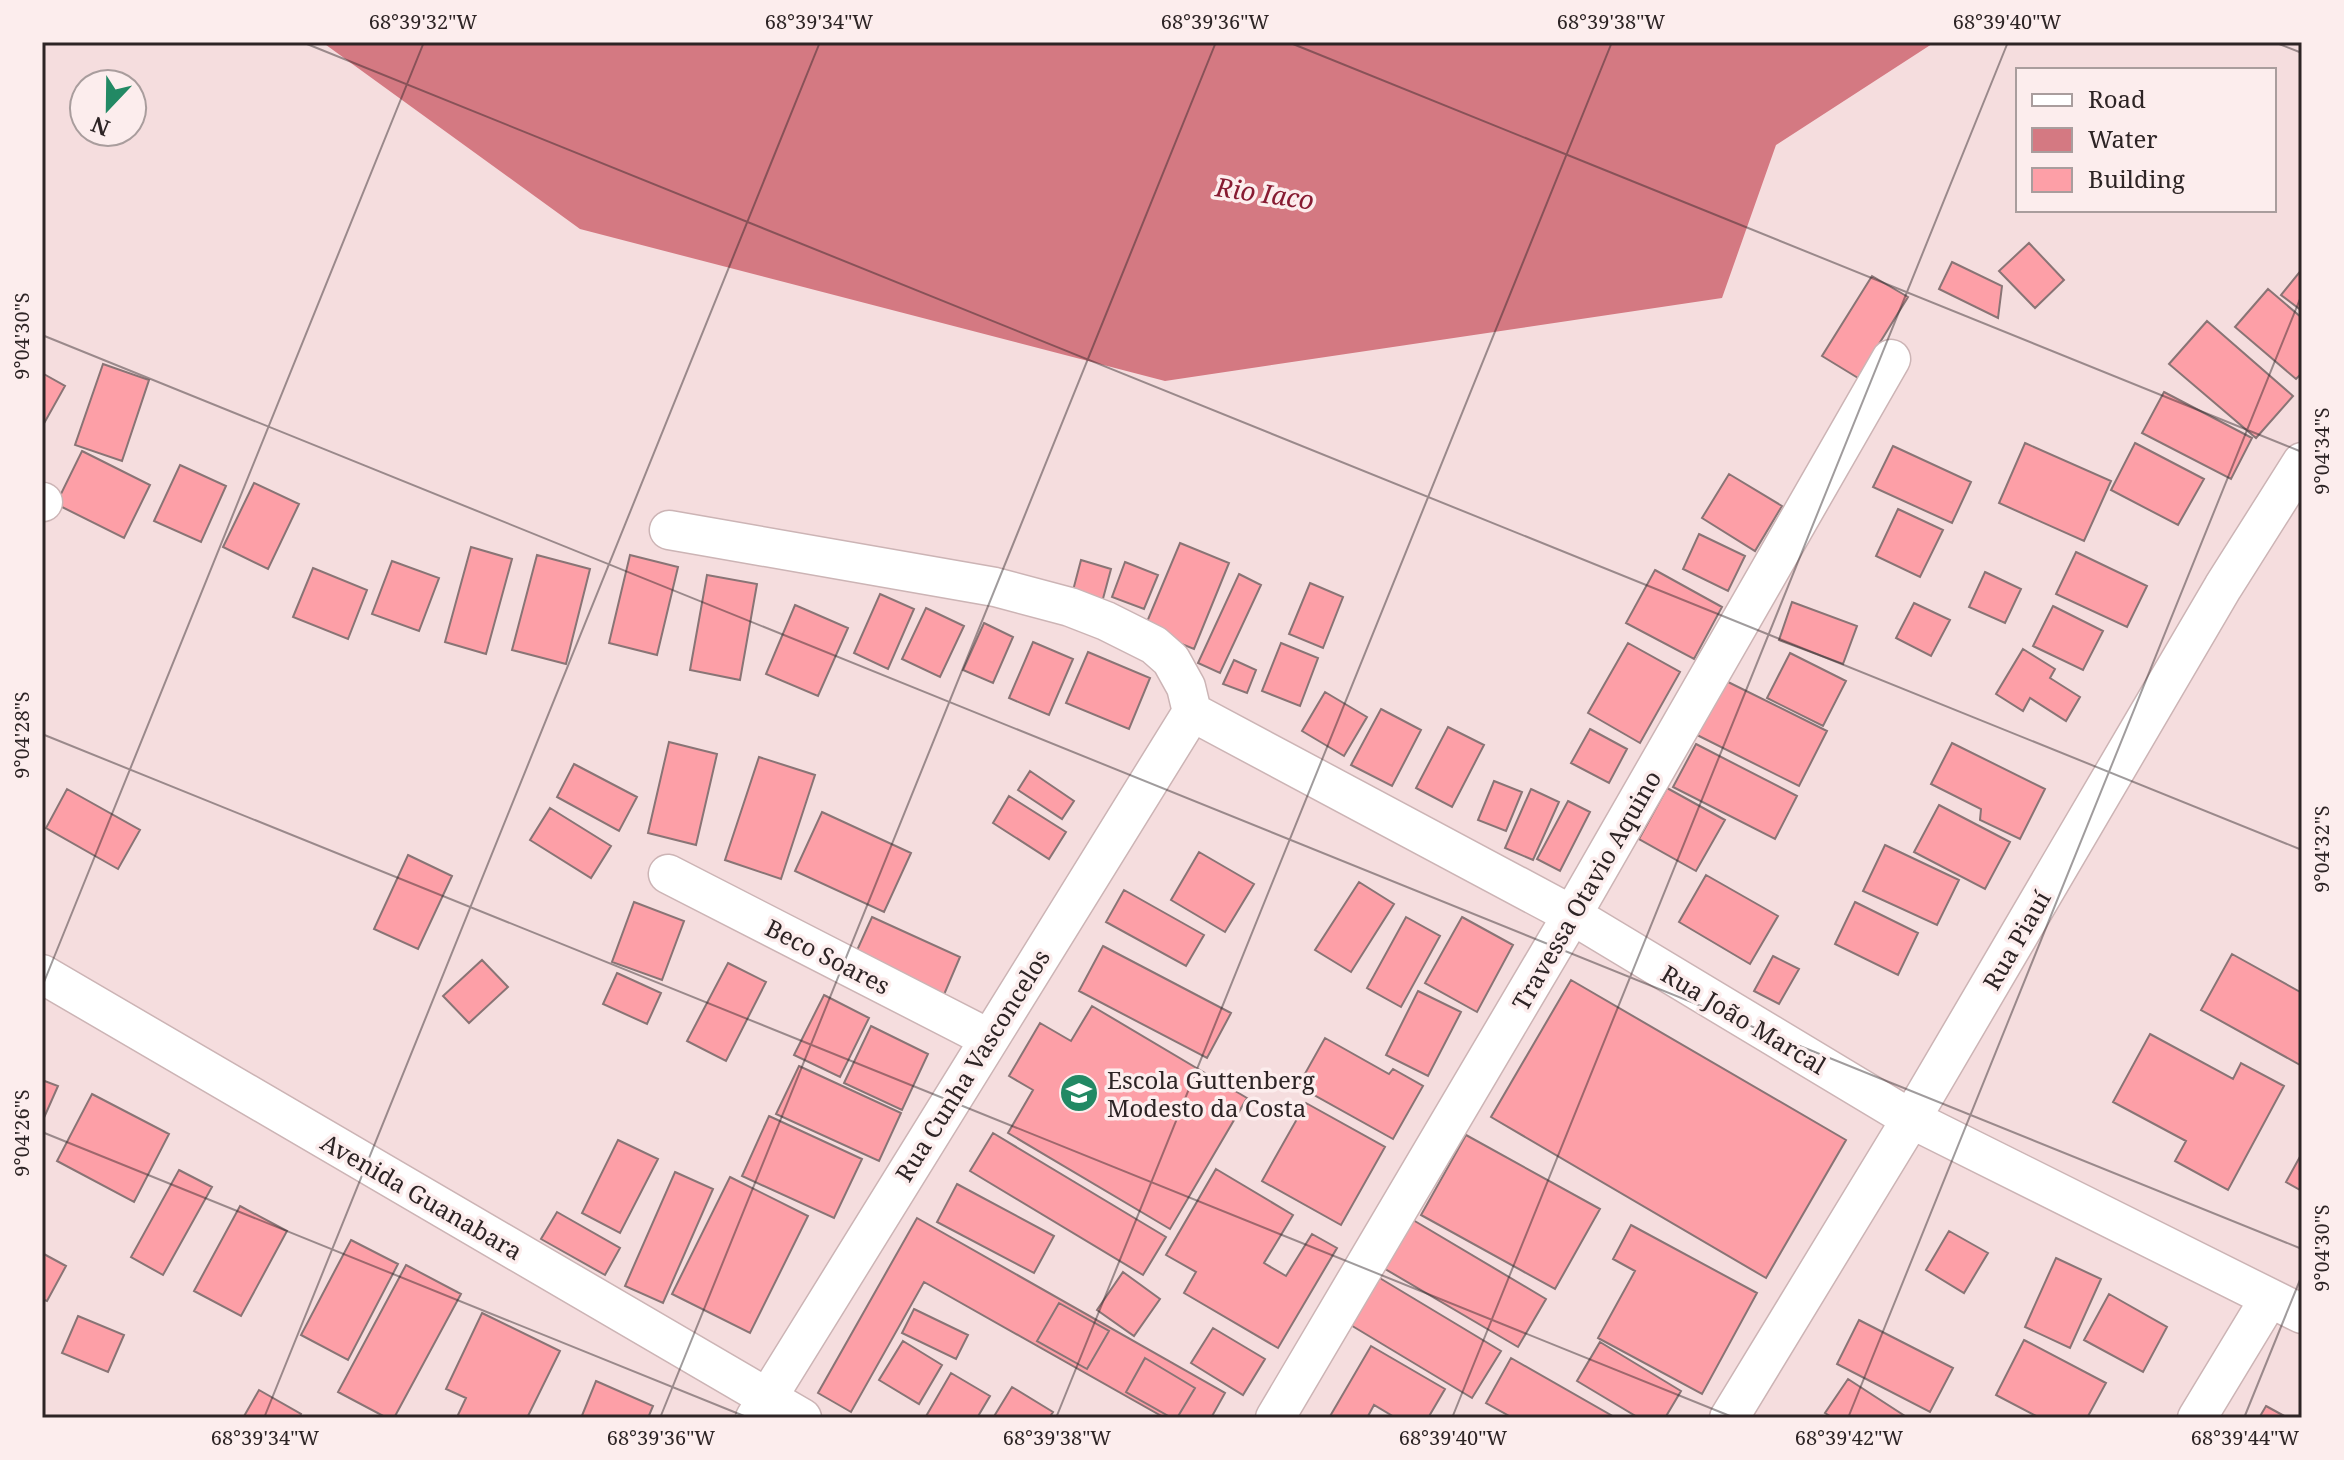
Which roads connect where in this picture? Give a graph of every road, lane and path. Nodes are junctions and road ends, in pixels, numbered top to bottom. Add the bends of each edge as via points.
1 (1891, 359) dead end
2 (2302, 462) edge
3 (669, 530) dead end
4 (1192, 712) junction
5 (668, 874) dead end
6 (1572, 915) junction
7 (42, 974) edge
8 (988, 1038) junction
9 (1911, 1119) junction
10 (2286, 1307) edge
11 (761, 1408) edge
12 (802, 1418) edge
13 (1275, 1418) edge
14 (1729, 1418) edge
15 (2197, 1418) edge

1 - 6 street, Travessa Otavio Aquino
2 - 9 street, Rua Piauí
3 - 4 street via 995,587 1070,607 1154,645 1171,660
4 - 6 street, Rua João Marcal
4 - 8 street, Rua Cunha Vasconcelos
5 - 8 street, Beco Soares
6 - 9 street, Rua João Marcal
6 - 13 street, Travessa Otavio Aquino
7 - 11 street, Avenida Guanabara
8 - 11 street, Rua Cunha Vasconcelos
9 - 10 street, Rua João Marcal
9 - 14 street, Rua Piauí
10 - 15 street
11 - 12 street, Avenida Guanabara

